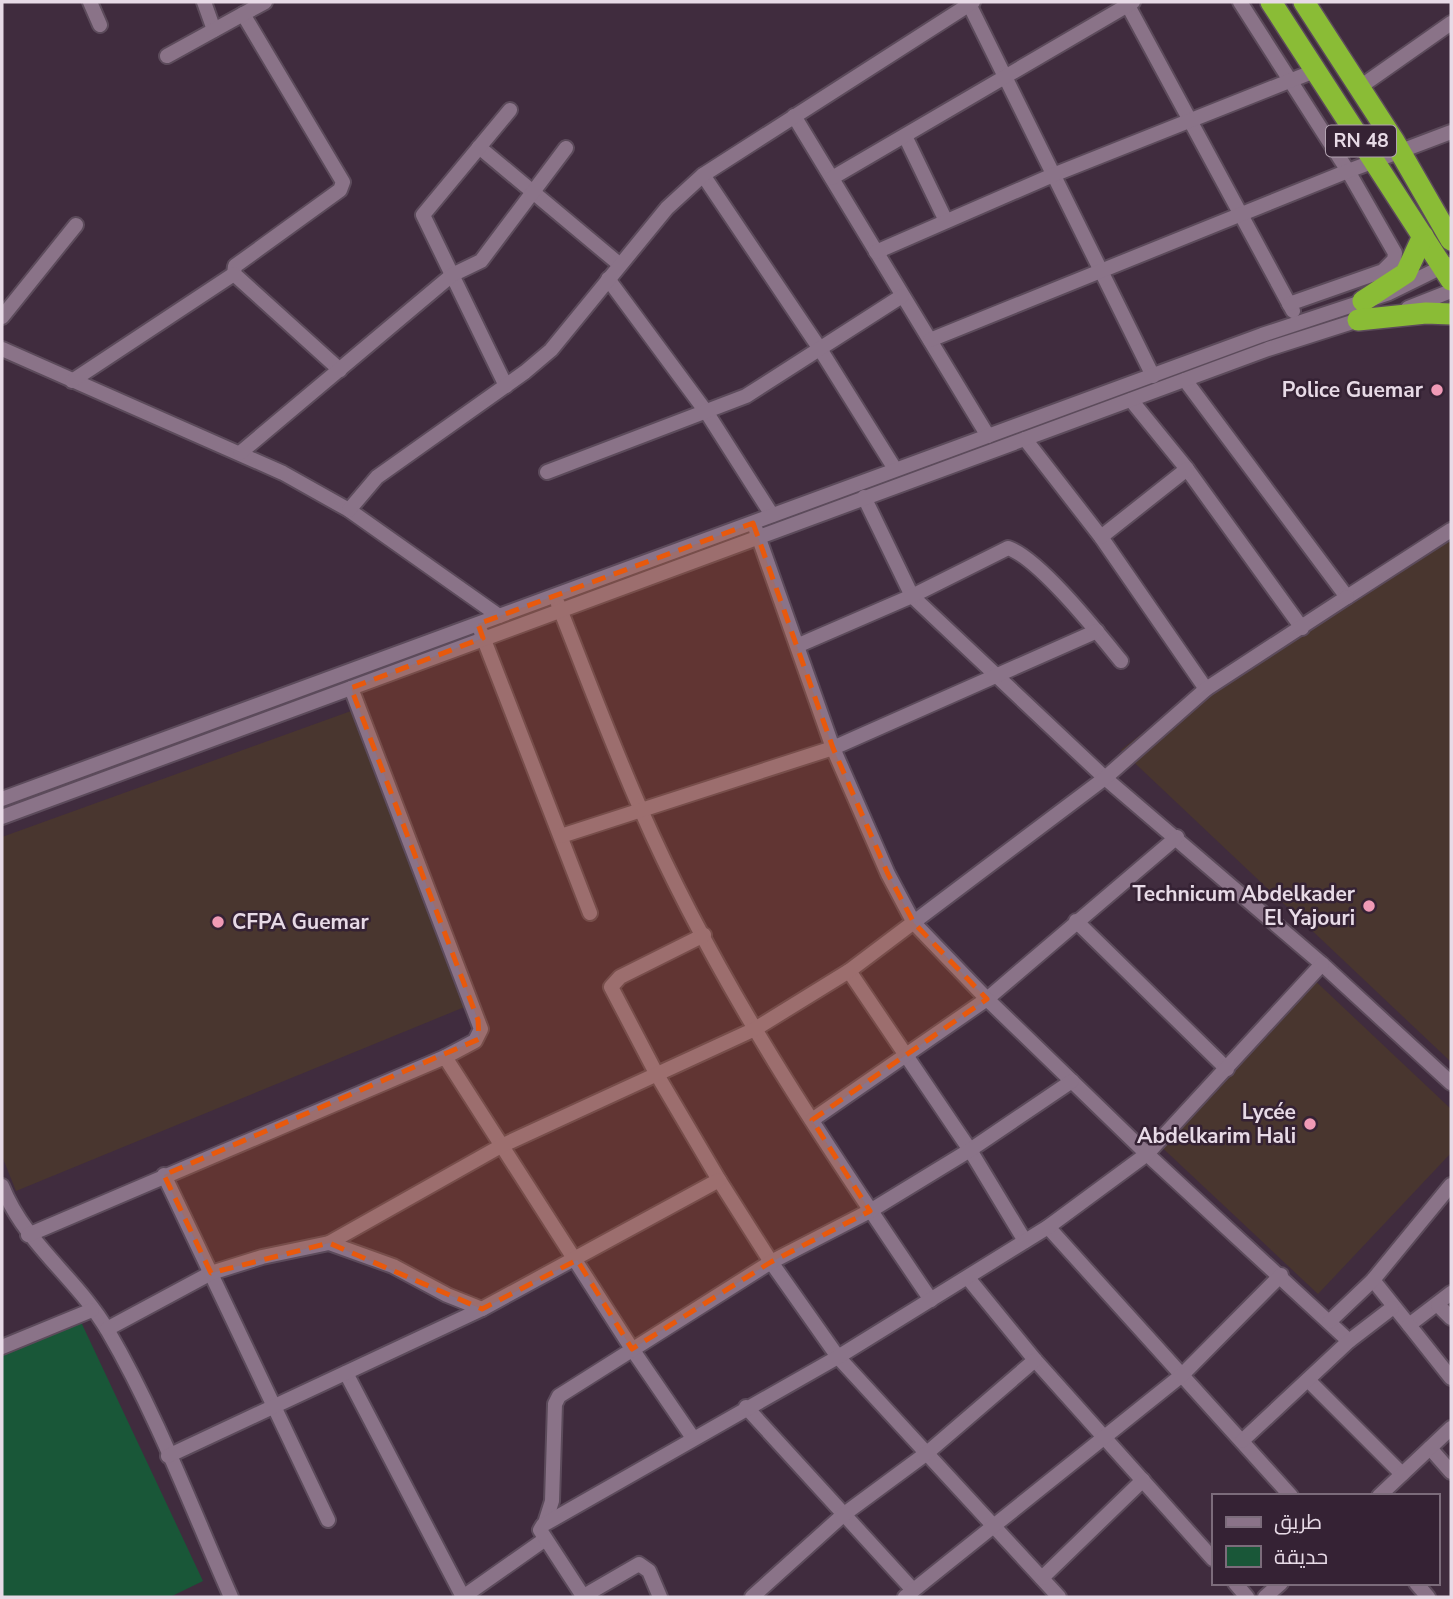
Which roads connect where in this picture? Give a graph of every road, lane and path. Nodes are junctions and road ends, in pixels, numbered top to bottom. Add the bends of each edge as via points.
1 (90, 2) edge
2 (204, 2) edge
3 (265, 2) edge
4 (1240, 2) edge
5 (1271, 2) edge
6 (971, 3) edge
7 (1129, 3) edge
8 (1308, 3) edge
9 (243, 14) junction
10 (1451, 23) edge
11 (100, 25) dead end
12 (214, 30) junction
13 (167, 56) dead end
14 (1317, 70) junction
15 (1005, 77) junction
16 (1291, 80) junction
17 (1360, 87) junction
18 (510, 110) dead end
19 (794, 116) junction
20 (1190, 120) junction
21 (1451, 132) edge
22 (905, 136) junction
23 (480, 148) junction
24 (566, 148) dead end
25 (1401, 151) junction
26 (1375, 163) junction
27 (1348, 171) junction
28 (703, 175) junction
29 (1054, 175) junction
30 (832, 178) junction
31 (534, 190) junction
32 (1241, 214) junction
33 (946, 221) junction
34 (76, 225) dead end
35 (1423, 236) junction
36 (1451, 240) edge
37 (876, 252) junction
38 (619, 264) junction
39 (1101, 270) junction
40 (1449, 270) edge
41 (234, 274) junction
42 (453, 275) junction
43 (608, 279) junction
44 (1451, 291) edge
45 (902, 296) junction
46 (1289, 304) junction
47 (1360, 311) junction
48 (1451, 314) edge
49 (2, 317) edge
50 (1299, 322) junction
51 (930, 340) junction
52 (2, 349) edge
53 (820, 349) junction
54 (340, 370) junction
55 (1153, 376) junction
56 (1185, 380) junction
57 (72, 381) junction
58 (506, 386) junction
59 (1131, 400) junction
60 (706, 413) junction
61 (988, 436) junction
62 (1025, 439) junction
63 (240, 453) junction
64 (895, 469) junction
65 (1187, 469) junction
66 (547, 472) dead end
67 (864, 498) junction
68 (349, 510) junction
69 (772, 515) junction
70 (756, 530) junction
71 (1451, 530) edge
72 (1101, 537) junction
73 (912, 596) junction
74 (1347, 597) junction
75 (558, 602) junction
76 (499, 616) junction
77 (1302, 628) junction
78 (481, 631) junction
79 (1097, 631) junction
80 (799, 645) junction
81 (1121, 662) dead end
82 (998, 677) junction
83 (351, 688) junction
84 (1206, 690) junction
85 (833, 748) junction
86 (1105, 778) junction
87 (2, 799) edge
88 (641, 811) junction
89 (2, 817) edge
90 (561, 836) junction
91 (1177, 837) junction
92 (590, 912) dead end
93 (1076, 921) junction
94 (914, 923) junction
95 (704, 934) junction
96 (1322, 964) junction
97 (849, 971) junction
98 (987, 999) junction
99 (754, 1029) junction
100 (905, 1054) junction
101 (444, 1057) junction
102 (1227, 1069) junction
103 (656, 1073) junction
104 (1072, 1081) junction
105 (1451, 1083) edge
106 (813, 1120) junction
107 (501, 1146) junction
108 (970, 1150) junction
109 (1147, 1153) junction
110 (164, 1175) junction
111 (719, 1180) junction
112 (1451, 1185) edge
113 (2, 1186) edge
114 (870, 1211) junction
115 (1048, 1227) junction
116 (27, 1235) junction
117 (1025, 1241) junction
118 (329, 1243) junction
119 (577, 1260) junction
120 (771, 1262) junction
121 (211, 1273) junction
122 (1280, 1275) junction
123 (968, 1278) junction
124 (1373, 1280) junction
125 (1451, 1293) edge
126 (931, 1300) junction
127 (1438, 1305) junction
128 (1392, 1308) junction
129 (482, 1309) junction
130 (92, 1310) junction
131 (1451, 1318) edge
132 (1329, 1322) junction
133 (1409, 1325) junction
134 (107, 1329) junction
135 (1349, 1340) junction
136 (2, 1347) edge
137 (632, 1349) junction
138 (838, 1357) junction
139 (1035, 1360) junction
140 (345, 1373) junction
141 (1182, 1375) junction
142 (1451, 1378) edge
143 (1308, 1380) junction
144 (277, 1407) junction
145 (747, 1407) junction
146 (1451, 1428) edge
147 (693, 1438) junction
148 (1105, 1439) junction
149 (1242, 1441) junction
150 (1430, 1448) junction
151 (927, 1453) junction
152 (168, 1457) junction
153 (1451, 1472) edge
154 (1402, 1474) junction
155 (1143, 1480) junction
156 (1289, 1494) edge
157 (1381, 1494) edge
158 (843, 1515) junction
159 (328, 1520) dead end
160 (545, 1523) junction
161 (995, 1525) junction
162 (544, 1540) junction
163 (1212, 1558) edge
164 (1042, 1578) junction
165 (1279, 1585) edge
166 (909, 1594) edge
167 (231, 1597) edge
168 (582, 1597) edge
169 (660, 1597) edge
170 (752, 1597) edge
171 (1059, 1597) edge
172 (1265, 1597) edge

1 - 11 street
2 - 12 street
3 - 9 street
4 - 16 street
5 - 14 highway, RN 48
6 - 15 street
6 - 19 street
7 - 15 street
7 - 20 street
8 - 17 highway, RN 48
9 - 12 street
9 - 41 street via 343,182 340,190 235,266
10 - 17 street
12 - 13 street
14 - 16 street
14 - 26 highway, RN 48
15 - 22 street
15 - 29 street
16 - 20 street
16 - 27 street
17 - 25 highway, RN 48
18 - 23 street
19 - 28 street
19 - 30 street
20 - 29 street
20 - 32 street
21 - 25 street
22 - 30 street
22 - 33 street
23 - 31 street
23 - 42 street via 423,215
24 - 31 street
25 - 26 street
25 - 36 highway, RN 48
26 - 27 street
26 - 35 highway, RN 48
27 - 32 street
27 - 46 street via 1393,247 1394,260 1382,271
28 - 38 street via 678,196
28 - 53 street
29 - 33 street
29 - 39 street
30 - 37 street
31 - 38 street
31 - 42 street via 481,261
32 - 39 street
32 - 46 street
33 - 37 street
34 - 49 street
35 - 40 highway, RN 48
35 - 47 highway via 1406,273
37 - 45 street
38 - 43 street
39 - 51 street
39 - 55 street
40 - 47 street via 1390,293
41 - 54 street
41 - 57 street
42 - 54 street
42 - 58 street
43 - 58 street via 551,350
43 - 60 street
44 - 47 street via 1419,305
45 - 51 street
45 - 53 street
46 - 50 street
47 - 48 highway
47 - 50 street
47 - 56 street
50 - 55 street
51 - 61 street
52 - 57 street
53 - 60 street via 746,396
53 - 64 street
54 - 63 street
55 - 61 street
56 - 59 street
56 - 74 street
57 - 63 street
58 - 68 street via 377,477
59 - 62 street
59 - 65 street
60 - 66 street
60 - 69 street
61 - 64 street
62 - 67 street
62 - 72 street
63 - 68 street
64 - 69 street
65 - 72 street
65 - 77 street
67 - 70 street
67 - 73 street
68 - 76 street
69 - 70 street
70 - 75 street
70 - 80 street
71 - 74 street
72 - 84 street
73 - 79 street via 1008,548 1021,555
73 - 80 street
73 - 82 street
74 - 77 street
75 - 76 street
75 - 78 street
75 - 88 street
76 - 78 street
77 - 84 street
78 - 83 street
78 - 87 street
78 - 90 street
79 - 81 street
79 - 82 street
80 - 85 street
82 - 85 street
82 - 86 street
83 - 89 street
83 - 101 street via 481,1029 475,1041
84 - 86 street
85 - 88 street
85 - 94 street
86 - 91 street
86 - 94 street
88 - 90 street
88 - 95 street
90 - 92 street
91 - 93 street
91 - 96 street
93 - 98 street
93 - 102 street
94 - 97 street
94 - 98 street
95 - 99 street
95 - 103 street via 620,977 611,987
96 - 102 street
96 - 105 street
97 - 99 street
97 - 100 street
98 - 100 street
98 - 104 street
99 - 103 street
99 - 106 street
100 - 106 street
100 - 108 street
101 - 107 street
101 - 110 street
102 - 109 street
103 - 107 street
103 - 111 street
104 - 108 street
104 - 109 street
106 - 114 street
107 - 118 street
107 - 119 street
108 - 114 street
108 - 117 street
109 - 115 street
109 - 122 street
110 - 116 street
110 - 121 street
111 - 119 street
111 - 120 street
112 - 124 street
113 - 116 street
114 - 120 street
114 - 126 street
115 - 117 street
115 - 141 street
116 - 130 street
117 - 123 street
118 - 121 street
118 - 129 street via 393,1266
119 - 129 street
119 - 137 street
120 - 137 street
120 - 138 street
121 - 134 street
121 - 144 street
122 - 132 street
122 - 141 street
123 - 126 street
123 - 139 street
124 - 128 street
124 - 132 street
125 - 127 street
126 - 138 street
127 - 131 street
127 - 133 street
128 - 133 street
128 - 135 street
129 - 140 street
130 - 134 street
130 - 136 street
132 - 135 street
133 - 142 street
134 - 152 street
135 - 143 street
137 - 147 street
137 - 160 street via 556,1401 552,1501
138 - 145 street
138 - 151 street
139 - 148 street
139 - 151 street
140 - 144 street
140 - 162 street via 463,1597
141 - 148 street
141 - 149 street
143 - 149 street
143 - 154 street
144 - 152 street
144 - 159 street
145 - 147 street
145 - 158 street
146 - 150 street
147 - 160 street
148 - 155 street
148 - 161 street
149 - 156 street
150 - 153 street
150 - 154 street
151 - 158 street
151 - 161 street
152 - 167 street
154 - 157 street
155 - 163 street
155 - 164 street
158 - 166 street
158 - 170 street
160 - 162 street via 540,1530
161 - 164 street
161 - 166 street
162 - 168 street
164 - 171 street
165 - 172 street
168 - 169 street via 639,1564 649,1570

